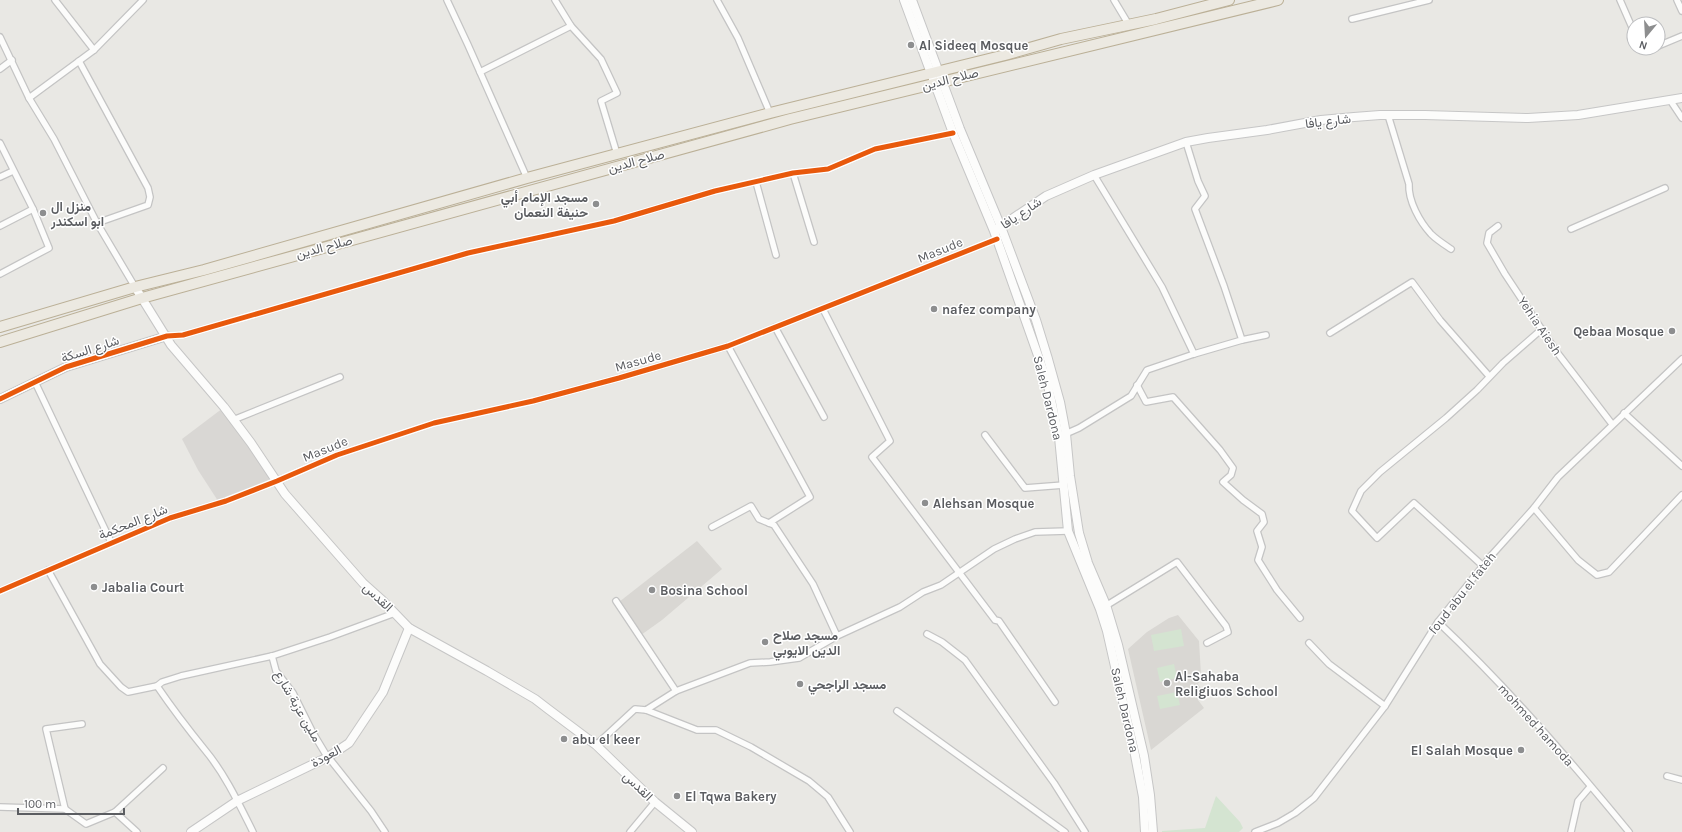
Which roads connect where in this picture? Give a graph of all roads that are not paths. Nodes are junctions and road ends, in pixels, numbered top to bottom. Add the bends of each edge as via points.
1 (55, 0) edge
2 (143, 0) edge
3 (446, 0) edge
4 (555, 0) edge
5 (717, 0) edge
6 (904, 0) edge
7 (912, 0) edge
8 (1114, 0) edge
9 (1229, 0) edge
10 (1278, 0) edge
11 (1429, 0) edge
12 (1620, 0) edge
13 (1677, 0) edge
14 (1682, 11) edge
15 (1627, 16) edge
16 (1352, 19) dead end
17 (1129, 25) junction
18 (571, 26) junction
19 (1682, 36) edge
20 (0, 37) edge
21 (1666, 43) edge
22 (94, 50) junction
23 (12, 60) junction
24 (79, 61) junction
25 (0, 68) edge
26 (935, 71) junction
27 (480, 72) junction
28 (939, 82) junction
29 (29, 98) junction
30 (1682, 98) edge
31 (1670, 100) junction
32 (770, 112) junction
33 (1388, 115) junction
34 (1682, 118) edge
35 (953, 134) junction
36 (1186, 142) junction
37 (0, 143) edge
38 (617, 154) junction
39 (13, 171) junction
40 (793, 174) junction
41 (1094, 175) junction
42 (0, 177) edge
43 (527, 178) junction
44 (756, 182) junction
45 (1664, 188) dead end
46 (33, 209) junction
47 (97, 223) junction
48 (0, 226) edge
49 (1498, 226) dead end
50 (998, 229) junction
51 (1572, 229) dead end
52 (997, 239) junction
53 (814, 242) dead end
54 (1451, 250) dead end
55 (776, 255) dead end
56 (0, 274) edge
57 (135, 286) junction
58 (142, 298) junction
59 (822, 309) junction
60 (0, 326) edge
61 (775, 327) junction
62 (1542, 329) junction
63 (1330, 333) dead end
64 (1266, 335) dead end
65 (167, 336) junction
66 (1242, 340) junction
67 (0, 342) edge
68 (728, 346) junction
69 (1194, 354) junction
70 (1682, 359) edge
71 (1489, 376) junction
72 (340, 377) dead end
73 (35, 382) junction
74 (1137, 385) junction
75 (0, 399) edge
76 (1624, 413) junction
77 (824, 417) dead end
78 (233, 420) junction
79 (1612, 424) junction
80 (985, 435) dead end
81 (1063, 435) junction
82 (1682, 466) edge
83 (277, 482) junction
84 (1064, 485) junction
85 (1682, 495) edge
86 (1534, 508) junction
87 (769, 523) junction
88 (712, 527) dead end
89 (1068, 531) junction
90 (111, 542) junction
91 (1483, 566) junction
92 (48, 570) junction
93 (960, 573) junction
94 (0, 591) edge
95 (616, 601) dead end
96 (1103, 607) junction
97 (395, 613) junction
98 (1300, 618) dead end
99 (1438, 622) junction
100 (409, 628) junction
101 (927, 634) dead end
102 (837, 636) junction
103 (1207, 643) dead end
104 (1309, 643) dead end
105 (272, 656) junction
106 (156, 686) junction
107 (676, 691) junction
108 (1055, 702) dead end
109 (1385, 706) junction
110 (646, 710) junction
111 (897, 711) dead end
112 (82, 724) dead end
113 (596, 745) junction
114 (328, 757) junction
115 (163, 768) dead end
116 (1667, 776) dead end
117 (1682, 780) edge
118 (1590, 787) junction
119 (237, 801) junction
120 (656, 802) junction
121 (0, 807) edge
122 (65, 809) junction
123 (115, 812) junction
124 (137, 832) edge
125 (190, 832) edge
126 (253, 832) edge
127 (384, 832) edge
128 (630, 832) edge
129 (692, 832) edge
130 (850, 832) edge
131 (1065, 832) edge
132 (1086, 832) edge
133 (1145, 832) edge
134 (1154, 832) edge
135 (1255, 832) edge
136 (1571, 832) edge
137 (1629, 832) edge

1 - 22 street
2 - 22 street
3 - 27 street
4 - 18 street
5 - 32 street via 738,38
6 - 26 street, Saleh Dardona
7 - 26 street, Saleh Dardona
8 - 17 street
9 - 17 highway, صلاح الدين
10 - 28 highway, صلاح الدين
11 - 16 street
12 - 15 street
13 - 14 street
17 - 26 highway, صلاح الدين via 1061,39
18 - 27 street
18 - 38 street via 601,59 616,93 601,101
19 - 21 street
20 - 23 street
22 - 24 street
23 - 25 street
23 - 29 street
24 - 29 street
24 - 47 street via 148,188 150,197 148,205
26 - 28 street, Saleh Dardona
26 - 32 highway, صلاح الدين
27 - 43 street
28 - 35 street, Saleh Dardona
28 - 50 street, Saleh Dardona
28 - 58 highway, صلاح الدين via 790,119
29 - 47 street via 54,139
30 - 31 street, شارع يافا
31 - 33 street, شارع يافا via 1578,115 1528,118
31 - 34 street
32 - 38 highway, صلاح الدين
33 - 36 street, شارع يافا via 1322,120
33 - 54 street via 1409,184 1408,191 1412,203 1424,226
35 - 40 street via 875,149 828,169
35 - 50 street, Saleh Dardona
36 - 41 street, شارع يافا
36 - 66 street via 1205,196 1195,209
37 - 39 street
38 - 43 highway, صلاح الدين
39 - 42 street
39 - 46 street
40 - 44 street
40 - 53 street
41 - 50 street, شارع يافا via 1046,196
41 - 69 street via 1162,287
43 - 57 highway, صلاح الدين via 204,270
44 - 55 street
44 - 65 street via 614,220 468,253 183,335
45 - 51 street
46 - 48 street
46 - 56 street via 50,248
47 - 57 street
49 - 62 street, Yehia Aiesh via 1488,233 1487,243
50 - 52 street, Saleh Dardona
50 - 81 street, Saleh Dardona via 1036,320 1060,402
52 - 59 street, Masude
52 - 81 street, Saleh Dardona
57 - 58 street, القدس
57 - 60 highway, صلاح الدين
58 - 65 street, القدس
58 - 67 highway, صلاح الدين
59 - 61 street, Masude
59 - 93 street via 890,442 872,457
61 - 68 street, Masude
61 - 77 street
62 - 71 street
62 - 79 street, Yehia Aiesh
63 - 71 street via 1412,282 1440,320
64 - 66 street
65 - 73 street, شارع السكة via 66,367
65 - 78 street, القدس
66 - 69 street
68 - 83 street, Masude via 533,401 434,423 337,455
68 - 87 street via 810,497
69 - 74 street via 1147,370
70 - 76 street, foud abu el fateh
71 - 91 street via 1446,418 1361,491 1352,511 1377,538 1414,503
72 - 78 street
73 - 75 street, شارع السكة
73 - 90 street
74 - 81 street via 1131,396
74 - 98 street via 1146,402 1174,397 1233,468 1224,482 1242,500 1262,514 1264,522 1257,531 1262,547 1258,560 1277,590
76 - 79 street, foud abu el fateh
76 - 82 street
78 - 83 street, القدس
79 - 86 street, foud abu el fateh via 1558,477
80 - 84 street via 1025,488
81 - 84 street, Saleh Dardona
81 - 96 street, Saleh Dardona via 1079,533
83 - 90 street, شارع المحكمة via 170,518
83 - 97 street, القدس via 358,578
84 - 89 street, Saleh Dardona
85 - 86 street via 1609,572 1598,575 1578,560
86 - 91 street, foud abu el fateh
87 - 88 street via 759,519 751,506
87 - 102 street via 774,525 813,584
89 - 93 street via 1035,532 1015,539 994,549
89 - 96 street, Saleh Dardona
90 - 92 street, شارع المحكمة
91 - 99 street, foud abu el fateh
92 - 94 street, شارع المحكمة
92 - 106 street via 100,664 120,687 128,692
93 - 102 street via 900,607
93 - 108 street via 995,620 1003,626
95 - 107 street
96 - 103 street via 1177,562 1226,626 1228,632
96 - 133 street, Saleh Dardona via 1143,797
96 - 134 street, Saleh Dardona via 1118,645 1144,756
97 - 100 street, القدس
97 - 105 street
99 - 109 street, foud abu el fateh
99 - 118 street, mohmed hamoda via 1552,739
100 - 113 street, القدس via 535,699
100 - 114 street, العودة via 383,692 349,743
101 - 132 street via 966,660
102 - 107 street via 799,658 750,663
104 - 109 street via 1329,664
105 - 106 street via 181,676
105 - 114 street, ملين عزبة شارع via 276,671 293,693
106 - 119 street via 206,750
107 - 110 street
109 - 135 street, foud abu el fateh via 1314,798 1278,823
110 - 113 street via 635,709
110 - 130 street via 697,730 716,730 810,781 828,797
111 - 131 street
112 - 122 street via 46,729
113 - 120 street, القدس
114 - 119 street, العودة
114 - 127 street, ملين عزبة شارع via 371,811
115 - 123 street
116 - 117 street
118 - 136 street via 1578,801
118 - 137 street, mohmed hamoda
119 - 125 street, العودة
119 - 126 street
120 - 128 street
120 - 129 street, القدس
121 - 122 street
122 - 123 street via 86,824
123 - 124 street

